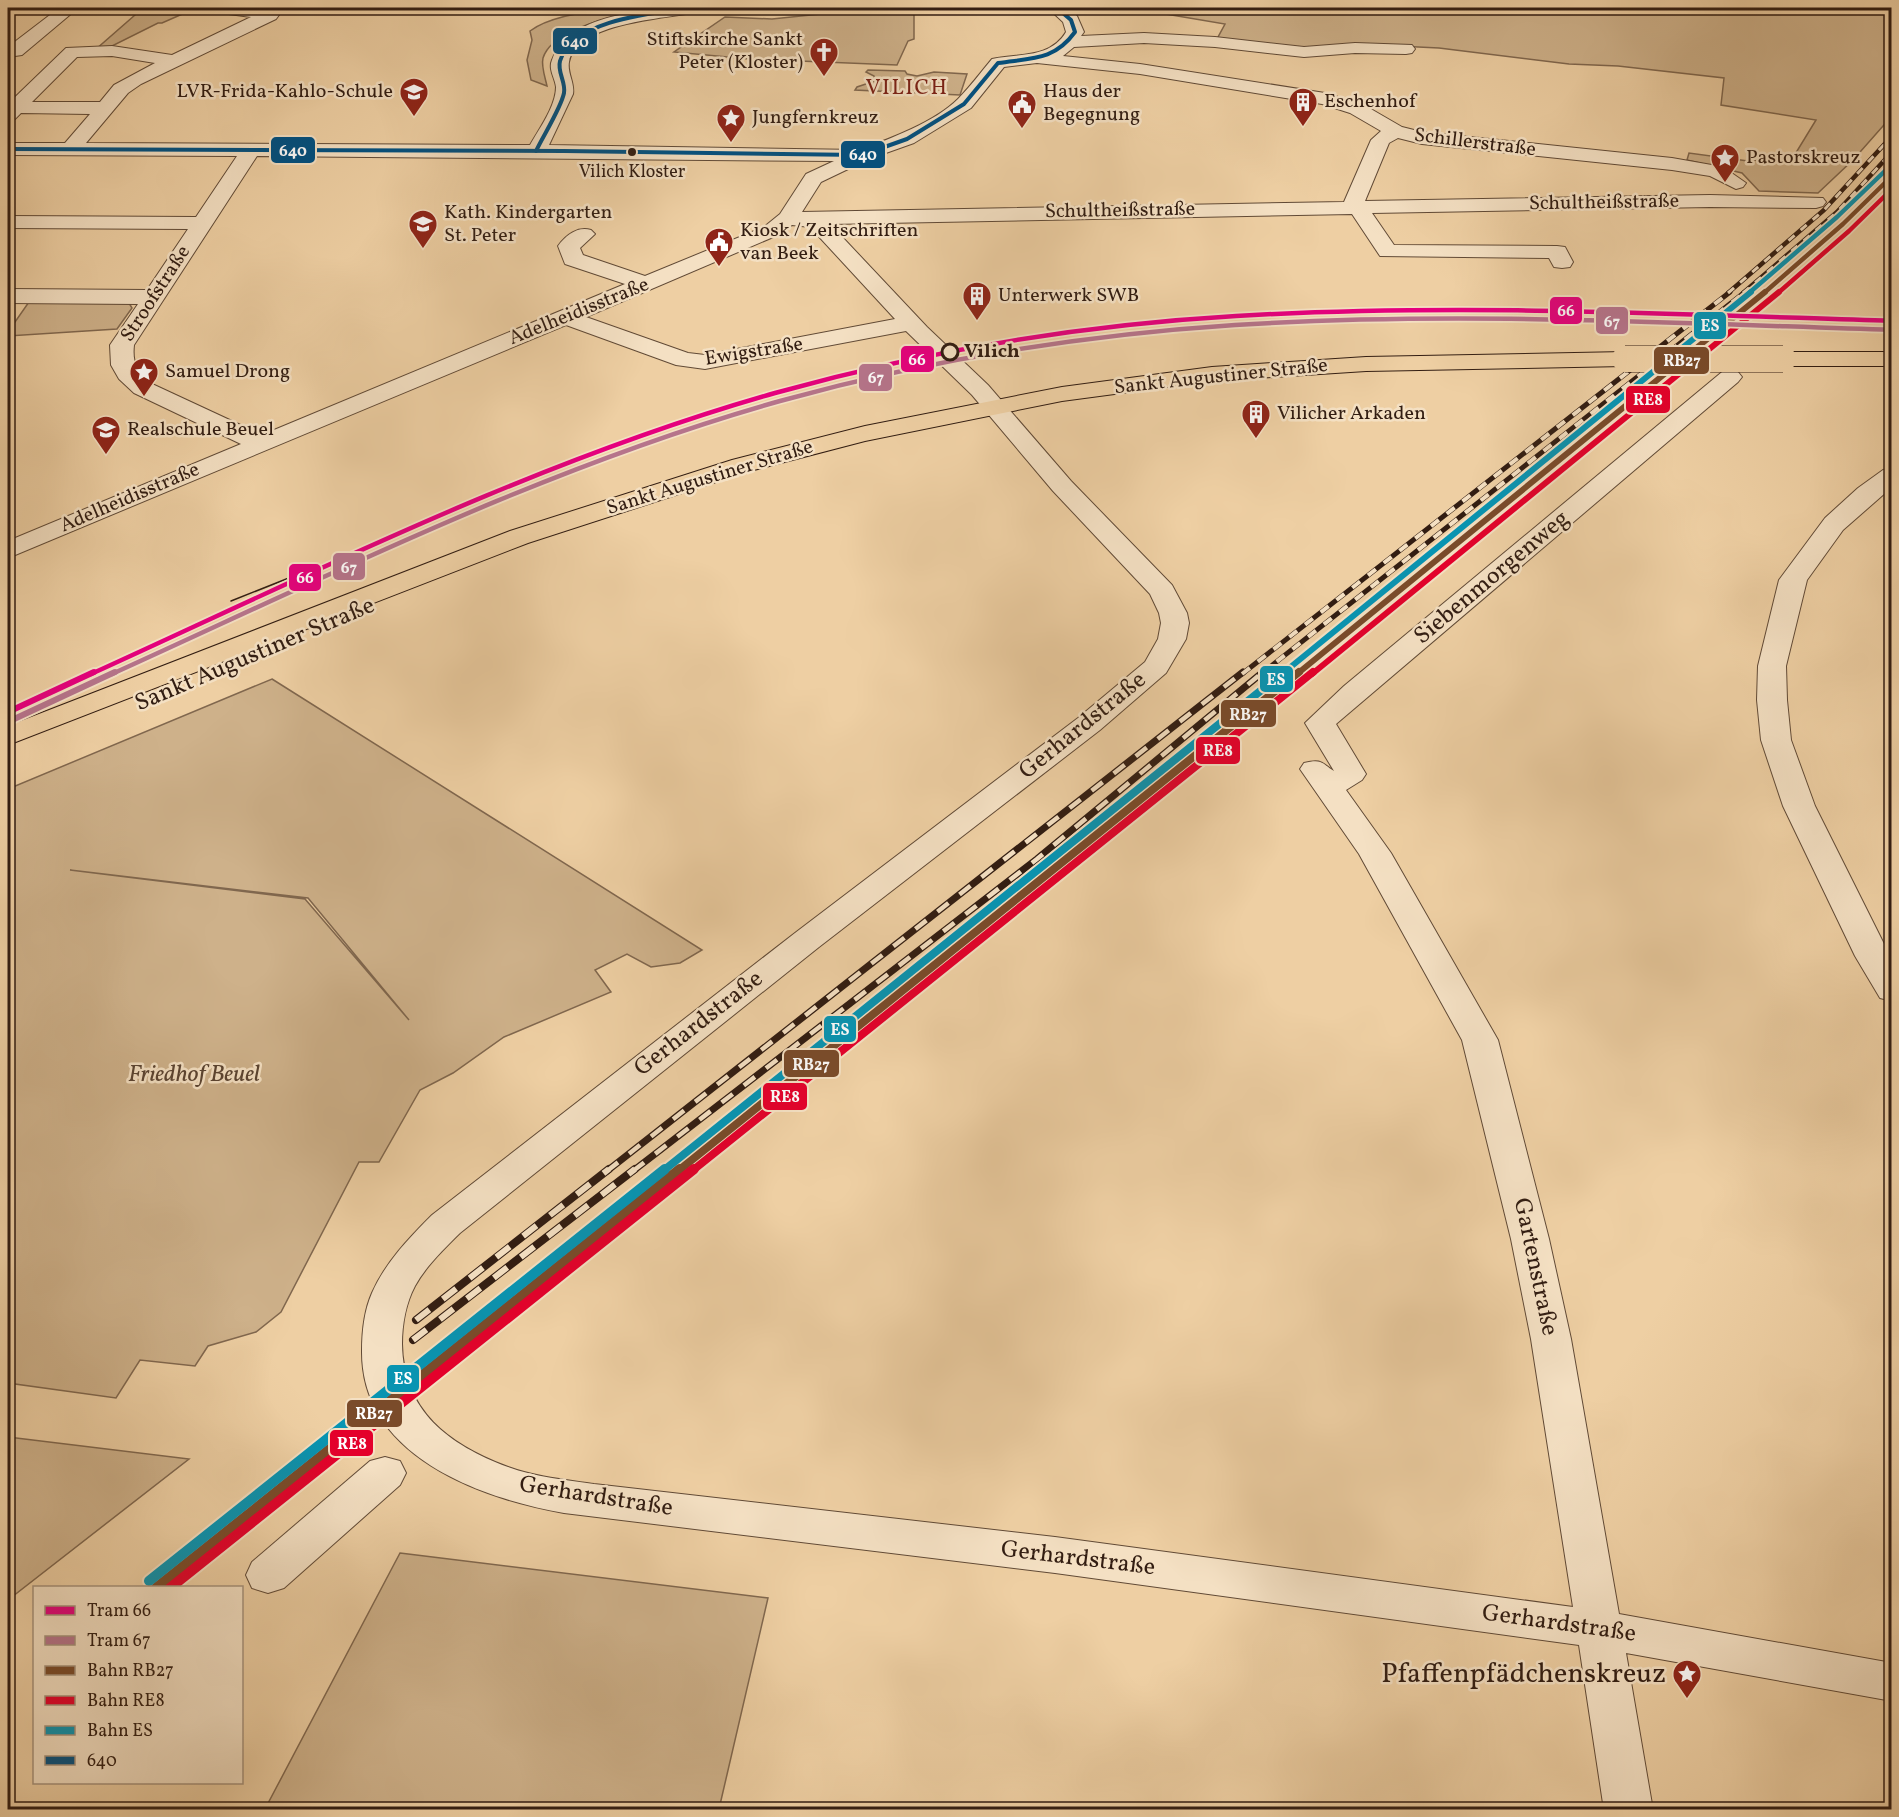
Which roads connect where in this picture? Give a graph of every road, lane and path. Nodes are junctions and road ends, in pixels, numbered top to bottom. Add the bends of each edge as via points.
1 (69, 8) edge
2 (220, 8) edge
3 (691, 8) edge
4 (1057, 8) edge
5 (1071, 42) junction
6 (1406, 49) dead end
7 (12, 52) edge
8 (72, 52) junction
9 (1041, 59) junction
10 (174, 61) junction
11 (106, 108) junction
12 (10, 110) edge
13 (1395, 132) junction
14 (8, 149) edge
15 (70, 150) junction
16 (250, 151) junction
17 (536, 151) junction
18 (763, 152) junction
19 (862, 155) junction
20 (810, 183) junction
21 (1736, 183) dead end
22 (1816, 201) dead end
23 (1356, 208) junction
24 (883, 215) junction
25 (788, 218) junction
26 (8, 222) edge
27 (203, 223) junction
28 (584, 234) dead end
29 (1562, 262) dead end
30 (647, 284) junction
31 (8, 296) edge
32 (153, 297) junction
33 (566, 317) junction
34 (912, 323) junction
35 (1892, 359) edge
36 (1730, 377) dead end
37 (994, 406) junction
38 (260, 443) junction
39 (1892, 475) edge
40 (568, 524) junction
41 (8, 550) edge
42 (8, 736) edge
43 (8, 759) edge
44 (1322, 778) joint
45 (1892, 991) edge
46 (385, 1473) dead end
47 (268, 1575) dead end
48 (1599, 1629) junction
49 (1892, 1682) edge
50 (1629, 1809) edge

1 - 7 street
2 - 10 street via 270,15
3 - 17 street via 611,23 565,48 559,62 564,92
4 - 5 street via 1071,20 1075,32
5 - 6 street via 1144,38 1304,52
5 - 9 street
7 - 8 street
8 - 10 street via 112,51
8 - 12 street
9 - 13 street, Schillerstraße via 1140,69 1325,99 1356,109
9 - 19 street via 998,63 964,104 907,138
10 - 11 street via 128,84
11 - 12 street
11 - 15 street
13 - 21 street, Schillerstraße via 1453,142 1672,164 1716,171
13 - 23 street via 1381,140 1354,202
14 - 15 street
15 - 16 street
16 - 17 street
16 - 27 street, Stroofstraße
17 - 18 street
18 - 19 street
18 - 20 street, Schultheißstraße via 811,165
19 - 20 street
20 - 24 street, Schultheißstraße via 815,199
20 - 25 street, Adelheidisstraße
22 - 23 street, Schultheißstraße
23 - 24 street, Schultheißstraße
23 - 29 street, Schultheißstraße via 1388,252 1557,252
24 - 25 street, Schultheißstraße
25 - 30 street, Adelheidisstraße via 756,238
25 - 34 street, Gerhardstraße via 818,222
26 - 27 street
27 - 32 street, Stroofstraße
28 - 30 street via 569,246 573,259
30 - 33 street, Adelheidisstraße
31 - 32 street
32 - 38 street, Stroofstraße via 122,345 120,360 126,374 142,388
33 - 34 street, Ewigstraße via 684,360 705,362
33 - 38 street, Adelheidisstraße
34 - 37 street, Gerhardstraße
35 - 37 main road, Sankt Augustiner Straße, bridge via 1376,362 1234,372
36 - 44 street, Siebenmorgenweg via 1320,723 1351,774
37 - 40 main road, Sankt Augustiner Straße via 814,445 720,471
37 - 48 street, Gerhardstraße via 1062,486 1162,591 1175,623 1169,648 1156,667 1089,724 798,946 446,1224 405,1270 384,1317 384,1377 395,1406 412,1427 452,1459 499,1480 556,1495 1055,1555
38 - 41 street, Adelheidisstraße
39 - 45 street via 1834,524 1793,580 1772,666 1776,740 1799,806
40 - 42 main road, Sankt Augustiner Straße via 519,537
40 - 43 main road, Sankt Augustiner Straße
44 - 48 street, Gartenstraße via 1375,853 1480,1041 1551,1339
46 - 47 street
48 - 49 street, Gerhardstraße
48 - 50 street, Gartenstraße

